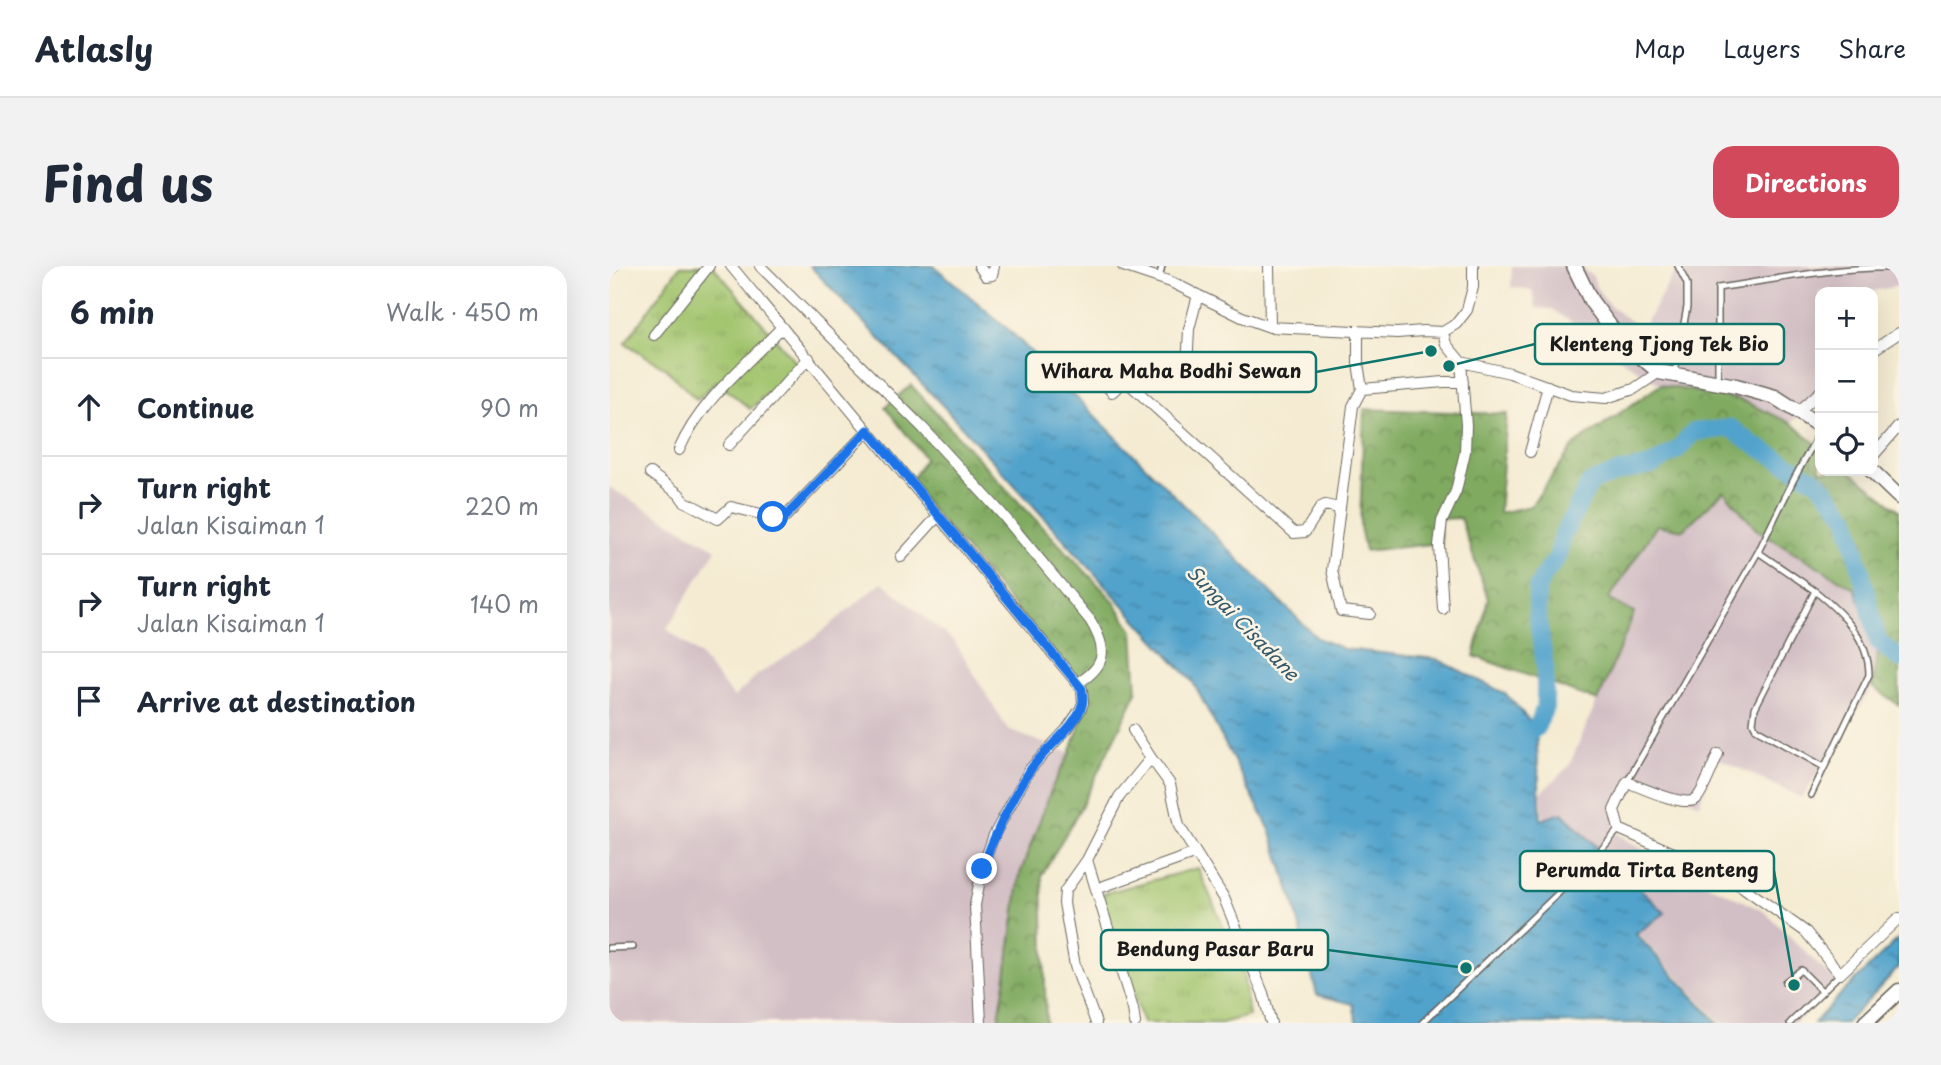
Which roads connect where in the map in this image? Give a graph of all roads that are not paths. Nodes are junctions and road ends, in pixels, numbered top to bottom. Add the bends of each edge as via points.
1 (613, 266) edge
2 (709, 266) edge
3 (730, 266) edge
4 (760, 266) edge
5 (979, 266) edge
6 (994, 266) edge
7 (1123, 266) edge
8 (1162, 266) edge
9 (1269, 266) edge
10 (1473, 266) edge
11 (1574, 266) edge
12 (1678, 266) edge
13 (1849, 268) edge
14 (1899, 268) edge
15 (609, 271) edge
16 (1159, 278) junction
17 (1198, 295) junction
18 (782, 327) junction
19 (1270, 327) junction
20 (1358, 331) junction
21 (1443, 332) junction
22 (1899, 333) edge
23 (654, 335) dead end
24 (1874, 350) edge
25 (809, 358) junction
26 (1461, 362) junction
27 (1091, 368) dead end
28 (1187, 369) dead end
29 (1658, 372) junction
30 (1674, 375) junction
31 (1463, 382) junction
32 (1718, 383) junction
33 (1548, 386) junction
34 (1362, 389) junction
35 (1815, 396) edge
36 (1799, 411) junction
37 (1815, 424) edge
38 (1899, 426) edge
39 (868, 430) junction
40 (1815, 438) edge
41 (729, 444) dead end
42 (679, 450) dead end
43 (1878, 450) edge
44 (1530, 452) dead end
45 (650, 473) dead end
46 (1877, 476) edge
47 (1899, 497) edge
48 (1339, 508) junction
49 (937, 516) junction
50 (1758, 552) junction
51 (901, 557) dead end
52 (1815, 591) junction
53 (1443, 609) dead end
54 (1370, 614) dead end
55 (1078, 683) junction
56 (1133, 730) dead end
57 (1718, 754) dead end
58 (1151, 758) junction
59 (1825, 767) junction
60 (1627, 782) junction
61 (1811, 795) dead end
62 (1619, 829) junction
63 (1196, 853) junction
64 (1087, 860) junction
65 (1096, 889) junction
66 (1899, 918) edge
67 (609, 947) edge
68 (633, 947) dead end
69 (1840, 974) junction
70 (1785, 982) dead end
71 (1822, 991) junction
72 (1899, 991) edge
73 (981, 1023) edge
74 (1096, 1023) edge
75 (1135, 1023) edge
76 (1271, 1023) edge
77 (1422, 1023) edge
78 (1790, 1023) edge
79 (1865, 1023) edge

1 - 15 street
2 - 23 street
3 - 18 street
4 - 55 street via 923,428 1090,620 1100,637 1101,653 1098,667
5 - 6 street via 986,276 992,275
7 - 16 street
8 - 16 lane
9 - 19 street
10 - 21 street via 1467,310
11 - 29 street via 1591,301 1618,337
12 - 30 lane via 1687,284 1687,307
13 - 14 lane
13 - 32 lane via 1719,288
16 - 17 street
17 - 19 street
17 - 28 street via 1189,329
18 - 25 street
18 - 42 street via 710,401
19 - 20 street
20 - 21 street
20 - 34 street
21 - 26 street via 1446,344
22 - 24 street
25 - 39 street
25 - 41 street
26 - 31 street
26 - 33 street
27 - 48 street via 1112,392 1125,380 1294,533 1305,532 1321,506
29 - 30 street
29 - 33 street via 1635,389 1606,398 1571,395
30 - 32 street
31 - 34 street
31 - 53 street via 1465,452 1456,491 1442,521 1439,545
32 - 36 street via 1775,397
33 - 44 street
34 - 48 street via 1353,406
35 - 36 street
36 - 37 street
38 - 43 street
39 - 45 street via 786,516 731,508 718,519 684,501
39 - 49 street
40 - 50 lane
46 - 47 street
48 - 54 street via 1332,570 1341,611
49 - 51 street
49 - 55 street
50 - 52 lane
50 - 60 lane
52 - 59 lane via 1856,631 1869,664 1869,675
52 - 59 lane via 1755,708 1753,723 1756,729
55 - 73 street via 1082,689 1080,710 1030,769 994,835 982,869 975,905
56 - 58 street
57 - 60 street via 1697,798 1690,802
58 - 63 street via 1170,784 1179,826
58 - 64 street via 1119,797
59 - 61 lane
60 - 62 street via 1614,810
62 - 69 street via 1740,886 1805,932
62 - 77 lane
63 - 65 street
63 - 76 street via 1224,898
64 - 65 street
64 - 74 street via 1065,891 1064,903 1075,966
65 - 75 street
66 - 69 street
67 - 68 lane
69 - 71 lane
70 - 71 lane via 1801,970
71 - 78 lane
72 - 79 street

